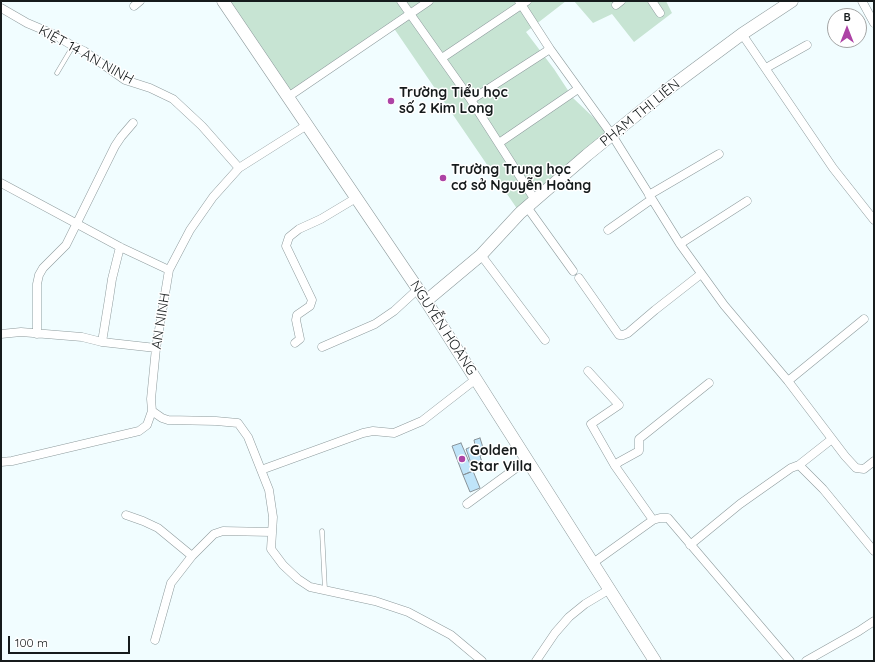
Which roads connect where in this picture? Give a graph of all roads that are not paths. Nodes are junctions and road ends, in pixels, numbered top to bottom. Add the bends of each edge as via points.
1 (223, 1) edge
2 (402, 1) edge
3 (429, 1) edge
4 (652, 1) edge
5 (792, 1) edge
6 (862, 1) edge
7 (523, 2) edge
8 (1, 8) edge
9 (660, 13) dead end
10 (410, 14) junction
11 (874, 22) edge
12 (742, 34) junction
13 (807, 45) dead end
14 (73, 46) junction
15 (550, 49) junction
16 (442, 58) junction
17 (766, 68) junction
18 (57, 73) dead end
19 (578, 89) junction
20 (288, 97) junction
21 (471, 100) junction
22 (133, 123) dead end
23 (307, 125) junction
24 (612, 136) junction
25 (499, 143) junction
26 (719, 154) dead end
27 (239, 168) junction
28 (1, 183) edge
29 (651, 197) junction
30 (356, 198) junction
31 (747, 201) dead end
32 (531, 204) junction
33 (874, 220) edge
34 (76, 224) junction
35 (608, 230) dead end
36 (680, 244) junction
37 (120, 247) junction
38 (481, 255) junction
39 (169, 270) junction
40 (573, 272) dead end
41 (701, 274) junction
42 (579, 278) dead end
43 (418, 288) junction
44 (426, 301) junction
45 (864, 319) dead end
46 (1, 334) edge
47 (37, 334) junction
48 (545, 340) dead end
49 (102, 342) junction
50 (296, 343) dead end
51 (322, 347) dead end
52 (156, 348) junction
53 (588, 371) dead end
54 (476, 379) junction
55 (788, 381) junction
56 (709, 383) dead end
57 (152, 411) junction
58 (832, 439) junction
59 (527, 460) junction
60 (874, 461) edge
61 (1, 462) edge
62 (799, 464) junction
63 (615, 466) junction
64 (261, 470) junction
65 (467, 504) dead end
66 (126, 515) dead end
67 (653, 520) junction
68 (322, 531) dead end
69 (271, 532) junction
70 (690, 544) junction
71 (874, 551) edge
72 (192, 556) junction
73 (593, 563) junction
74 (610, 589) junction
75 (325, 590) junction
76 (874, 621) edge
77 (155, 640) dead end
78 (482, 661) edge
79 (536, 661) edge
80 (655, 661) edge
81 (790, 661) edge
82 (806, 661) edge

1 - 20 street, NGUYỄN HOÀNG
2 - 10 street
3 - 10 street
4 - 9 street
5 - 12 street, PHẠM THỊ LIÊN
6 - 11 street
7 - 15 street
7 - 16 street
8 - 14 street, KIỆT 14 AN NINH
10 - 16 street
10 - 20 street
12 - 17 street
12 - 24 street, PHẠM THỊ LIÊN via 672,86
13 - 17 street
14 - 18 lane
14 - 27 street, KIỆT 14 AN NINH via 125,80 150,88 180,104
15 - 19 street
15 - 21 street
16 - 21 street
17 - 33 street via 833,168
19 - 24 street
19 - 25 street
20 - 23 street, NGUYỄN HOÀNG
21 - 25 street
22 - 34 street via 118,142
23 - 27 street, AN NINH
23 - 30 street, NGUYỄN HOÀNG
24 - 29 street
24 - 32 street, PHẠM THỊ LIÊN
25 - 32 street
26 - 29 street
27 - 39 street, AN NINH via 198,217
28 - 34 street
29 - 35 street
29 - 36 street
30 - 43 street, NGUYỄN HOÀNG
30 - 50 street via 289,237 286,246 312,300 310,306 297,315 300,338
31 - 36 street
32 - 38 street, PHẠM THỊ LIÊN
32 - 40 street
34 - 37 street
34 - 47 street via 66,245 39,275
36 - 41 street
37 - 39 street
37 - 49 street via 112,278
38 - 44 street, PHẠM THỊ LIÊN
38 - 48 street
39 - 52 street, AN NINH
41 - 42 street via 623,335 619,335
41 - 55 street
43 - 44 street, NGUYỄN HOÀNG
43 - 51 street via 394,311 375,324
44 - 54 street, NGUYỄN HOÀNG
45 - 55 street
46 - 47 street
47 - 49 street via 82,337
49 - 52 street
52 - 57 street, AN NINH
53 - 63 street via 619,405 591,424
54 - 59 street, NGUYỄN HOÀNG
54 - 64 street via 422,421 394,434 373,431 363,433
55 - 58 street
56 - 63 street via 640,439 639,451
57 - 61 street, AN NINH via 147,425 138,431
57 - 64 street via 168,420 238,423 248,437
58 - 60 street via 856,468 864,469
58 - 62 street
59 - 65 street
59 - 73 street, NGUYỄN HOÀNG
62 - 70 street via 740,504
62 - 71 street
63 - 67 street
64 - 69 street via 270,497 273,517
66 - 72 street via 158,528
67 - 70 street via 668,518
67 - 73 street
68 - 75 lane
69 - 72 street via 217,532
69 - 75 street via 271,549 283,565 310,587
70 - 81 street
72 - 77 street via 171,583
73 - 74 street, NGUYỄN HOÀNG
74 - 79 street via 585,604 570,617 555,633
74 - 80 street, NGUYỄN HOÀNG
75 - 78 street via 375,601 408,612 451,635
76 - 82 street

